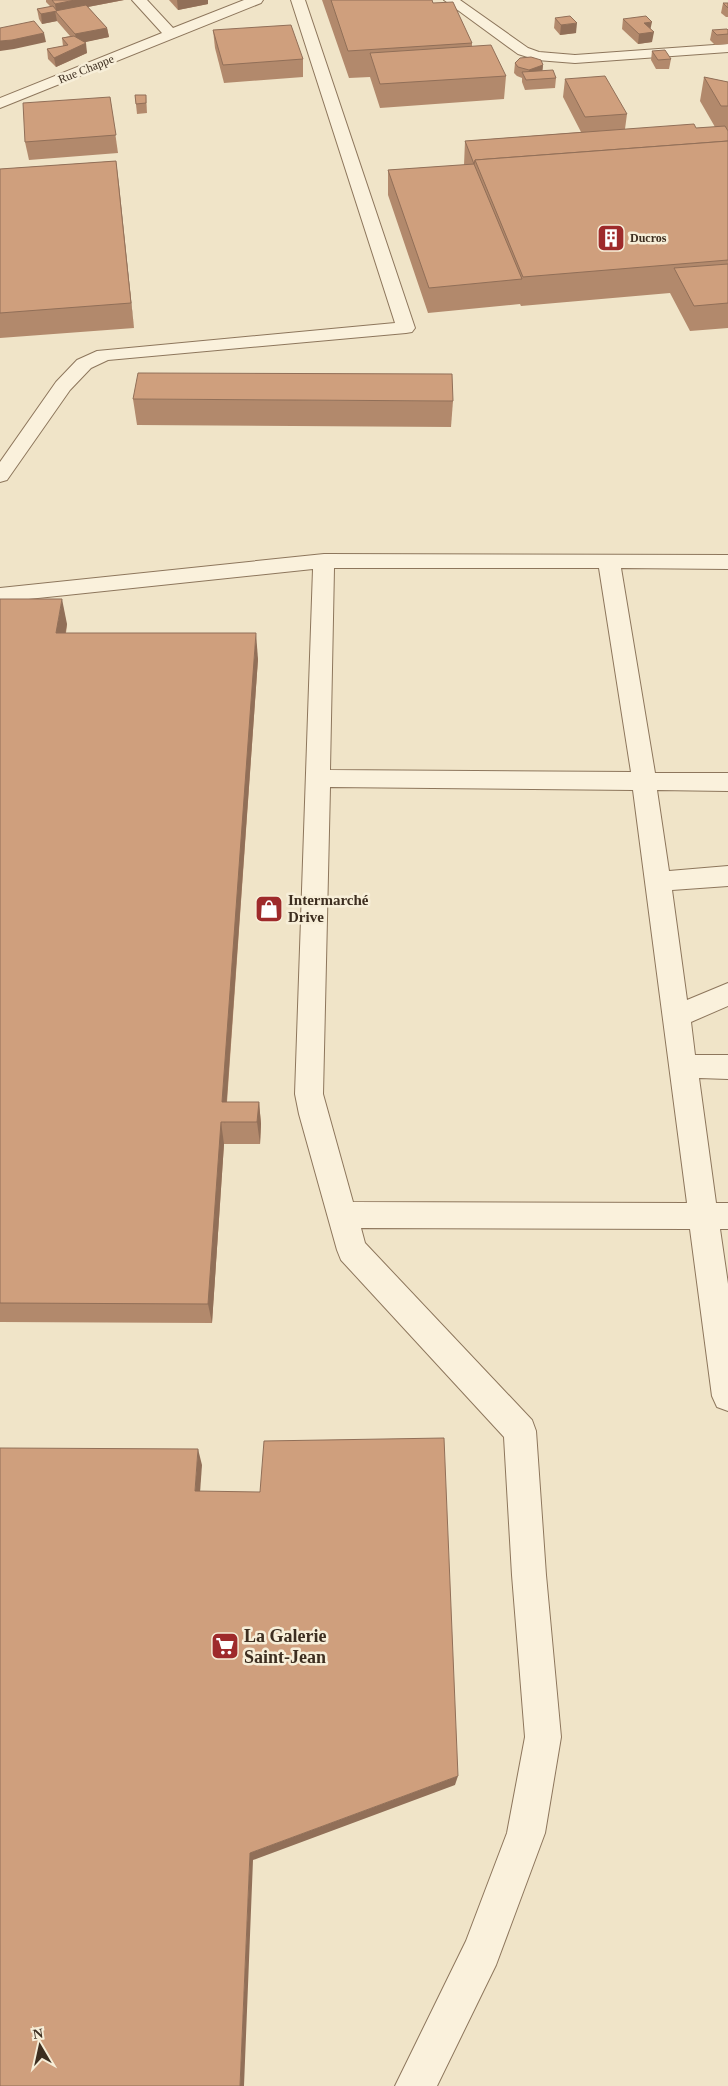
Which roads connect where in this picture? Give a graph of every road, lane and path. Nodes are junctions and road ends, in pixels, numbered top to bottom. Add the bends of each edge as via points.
1 (139, 0) edge
2 (256, 0) edge
3 (298, 0) edge
4 (451, 0) edge
5 (171, 34) junction
6 (728, 48) edge
7 (0, 104) edge
8 (0, 476) edge
9 (324, 561) junction
10 (609, 562) junction
11 (728, 562) edge
12 (0, 595) edge
13 (317, 778) junction
14 (644, 781) junction
15 (728, 782) edge
16 (728, 876) edge
17 (658, 882) junction
18 (728, 994) edge
19 (677, 1016) junction
20 (683, 1066) junction
21 (728, 1066) edge
22 (343, 1215) junction
23 (716, 1216) edge
24 (728, 1396) edge
25 (416, 2086) edge

1 - 5 street
2 - 5 street, Rue Chappe
3 - 8 street via 406,328 104,355 84,364 63,386
4 - 6 street via 523,50 537,56 575,59
5 - 7 street, Rue Chappe
9 - 10 street
9 - 12 street
9 - 13 street
10 - 11 street
10 - 14 street
13 - 14 street
13 - 22 street via 308,1094
14 - 15 street
14 - 17 street
16 - 17 street
17 - 19 street
18 - 19 street
19 - 20 street
20 - 21 street
20 - 23 street
22 - 23 street
22 - 25 street via 352,1250 520,1431 543,1737 526,1833 482,1951
23 - 24 street

